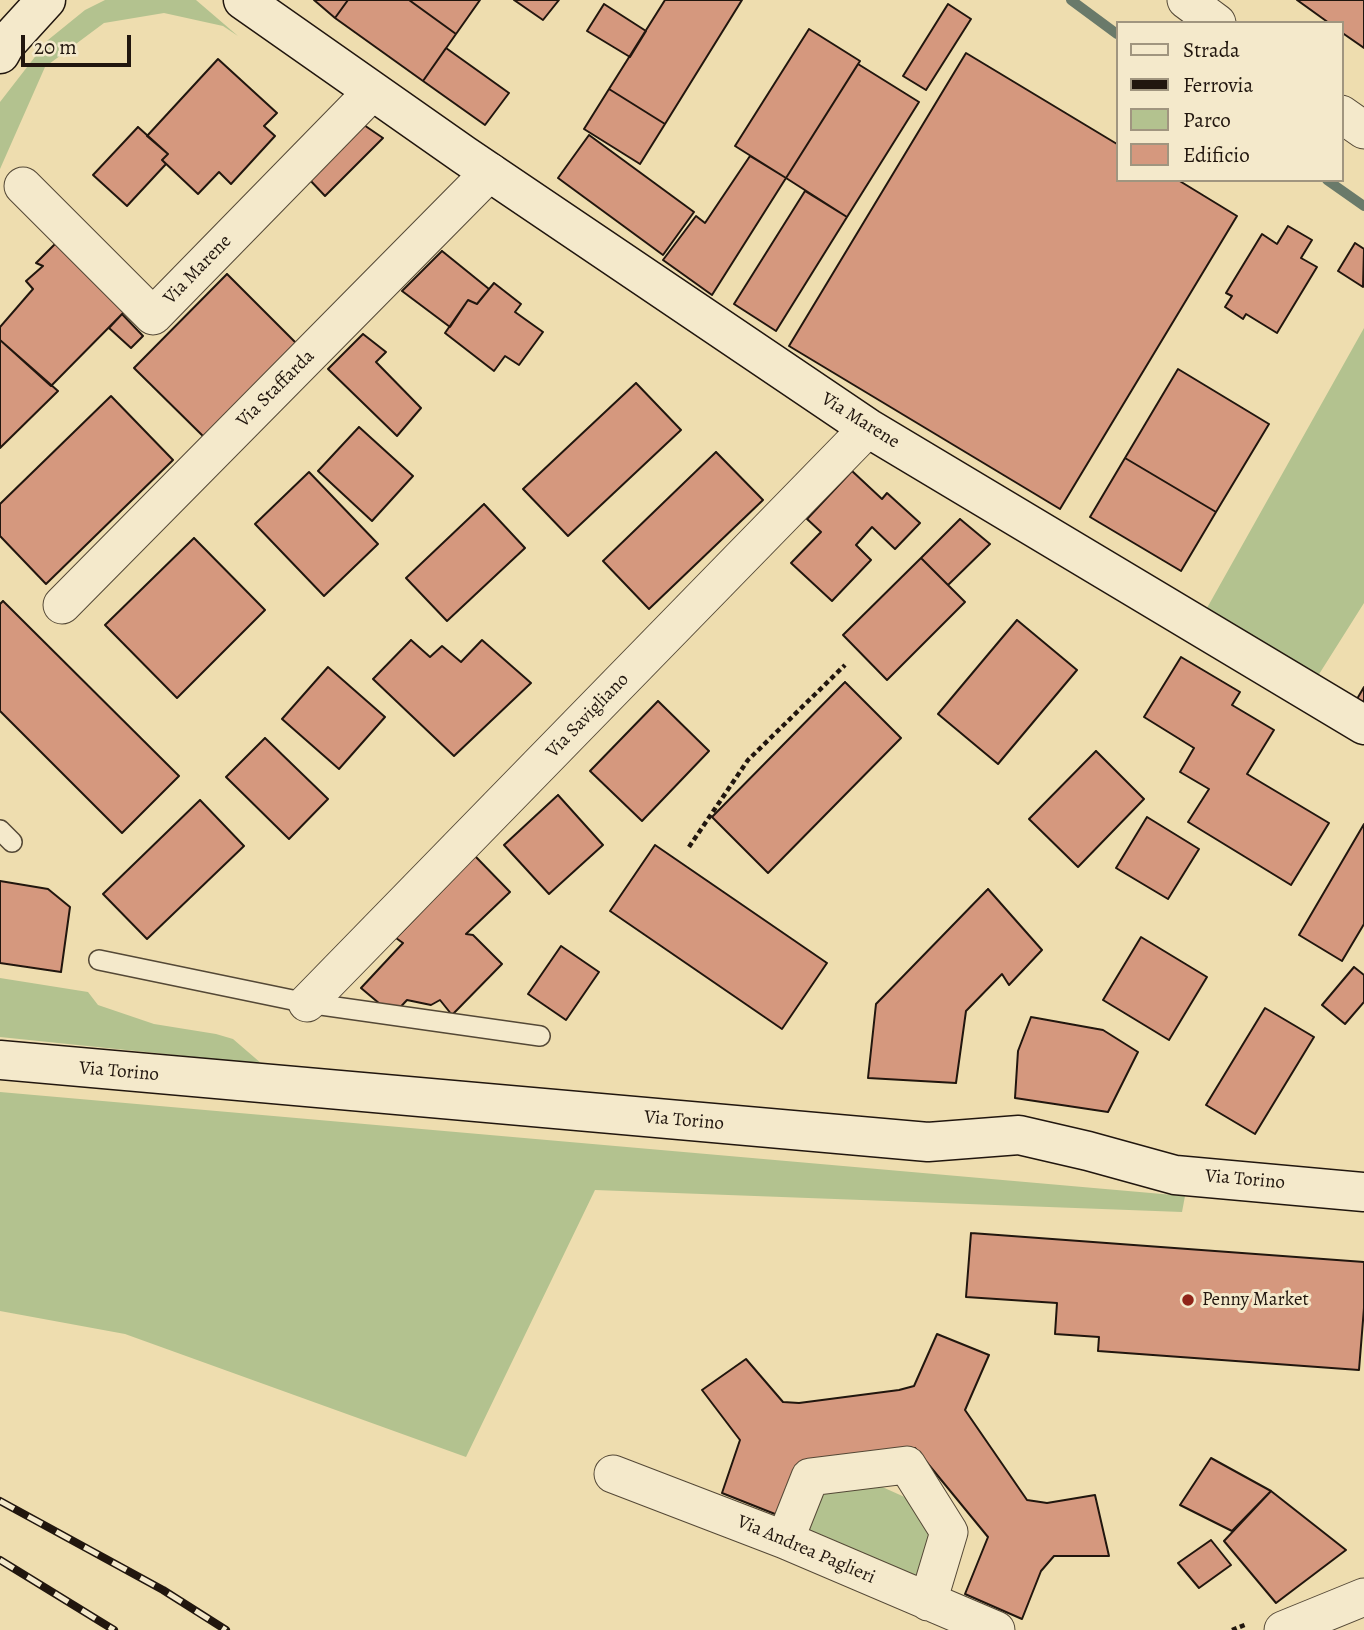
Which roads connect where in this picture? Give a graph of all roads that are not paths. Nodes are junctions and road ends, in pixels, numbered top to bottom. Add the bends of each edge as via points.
1 (46, 0) edge
2 (243, 0) edge
3 (1186, 0) edge
4 (1214, 21) edge
5 (0, 54) edge
6 (372, 92) junction
7 (1343, 115) edge
8 (1364, 130) edge
9 (490, 172) junction
10 (23, 186) dead end
11 (868, 428) junction
12 (62, 605) dead end
13 (1364, 725) edge
14 (99, 960) dead end
15 (307, 1003) junction
16 (540, 1036) dead end
17 (0, 1060) edge
18 (1364, 1192) edge
19 (613, 1474) dead end
20 (785, 1540) junction
21 (1364, 1597) edge
22 (928, 1602) junction
23 (996, 1630) edge
24 (1283, 1630) edge

1 - 5 street
2 - 6 street, Via Marene
3 - 4 street
6 - 9 street, Via Marene
6 - 10 street, Via Marene via 153,316
7 - 8 street
9 - 11 street, Via Marene
9 - 12 street, Via Staffarda
11 - 13 street, Via Marene
11 - 15 street, Via Savigliano
14 - 15 lane
15 - 16 lane
17 - 18 street, Via Torino via 928,1142 1019,1135 1175,1175
19 - 20 street, Via Andrea Paglieri
20 - 22 street, Via Andrea Paglieri
20 - 22 street via 810,1478 907,1465 949,1532
21 - 24 street
22 - 23 street, Via Andrea Paglieri

